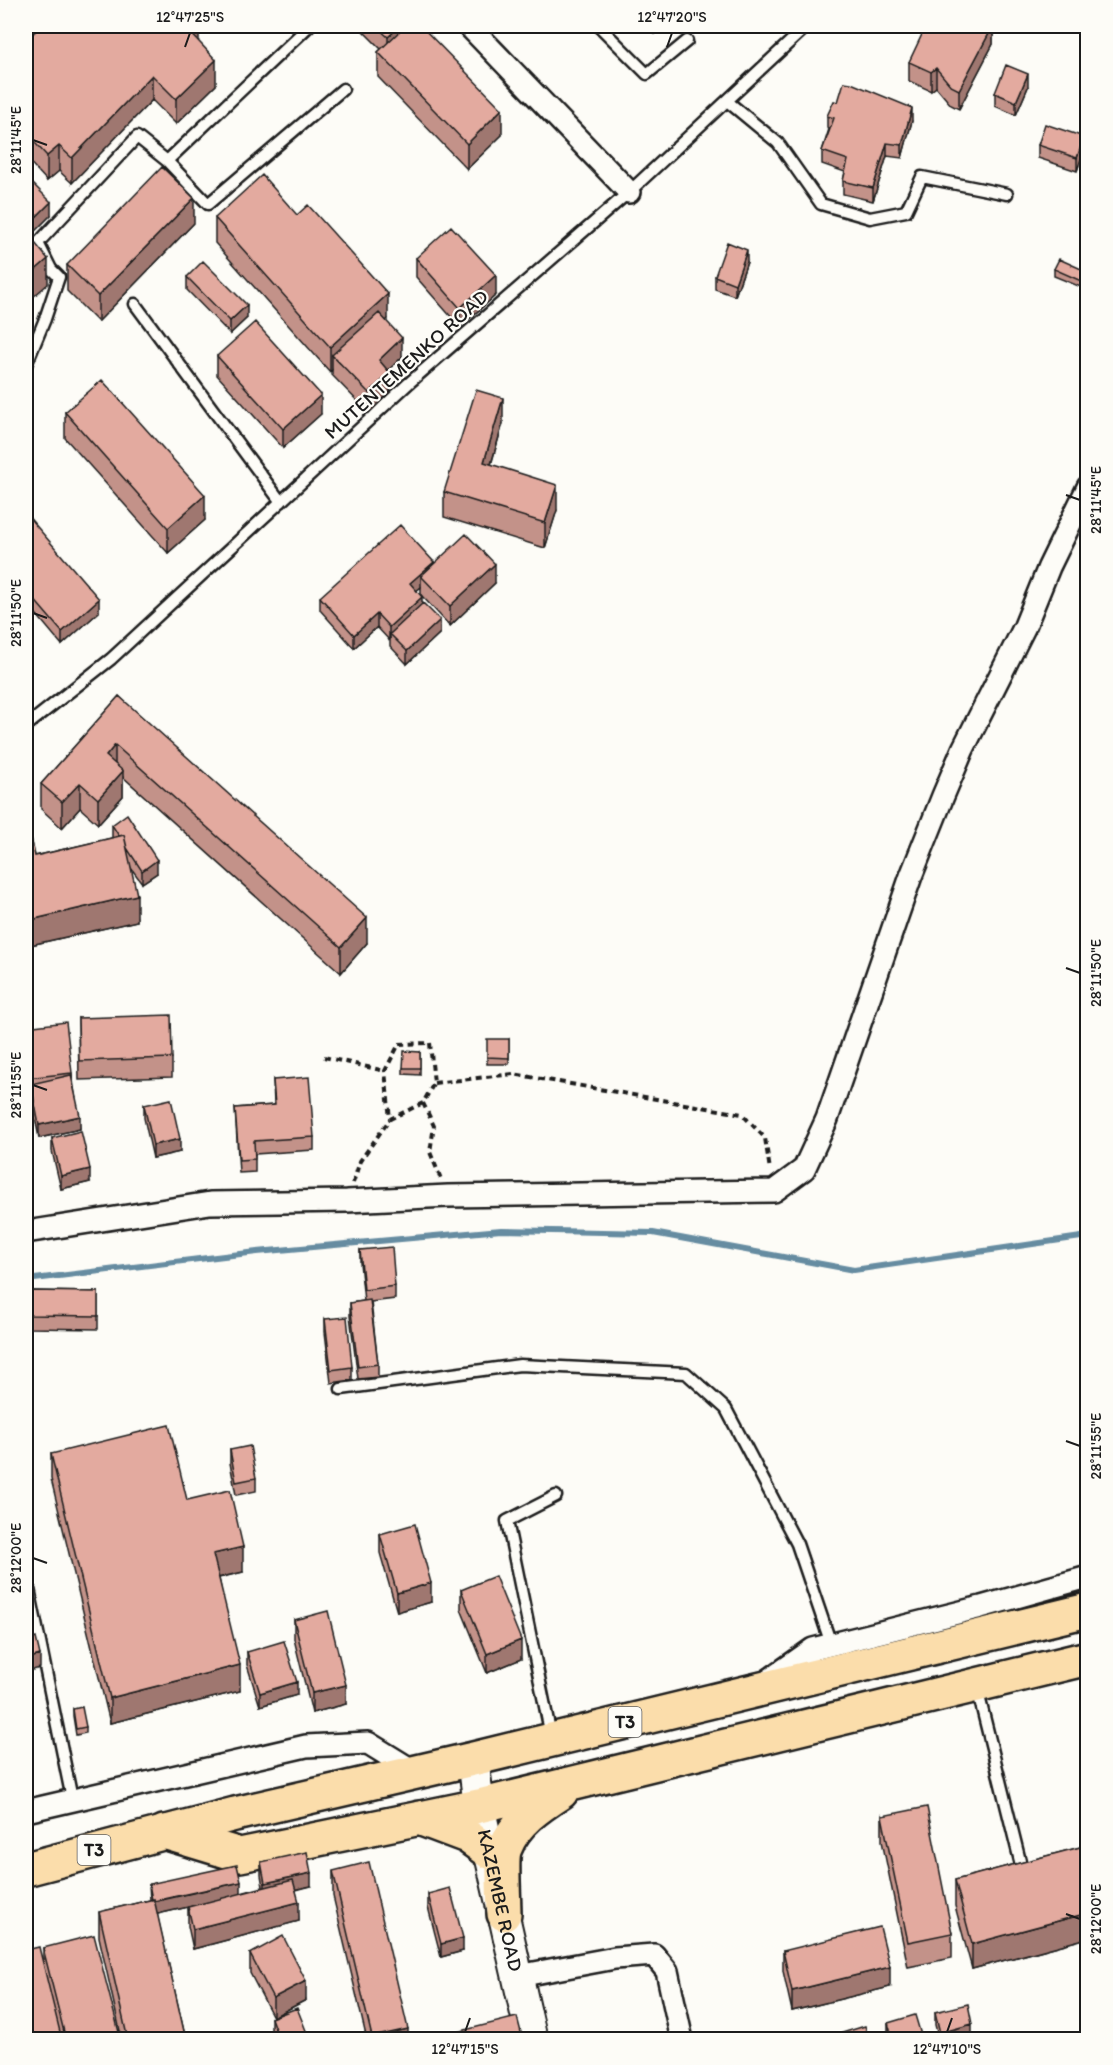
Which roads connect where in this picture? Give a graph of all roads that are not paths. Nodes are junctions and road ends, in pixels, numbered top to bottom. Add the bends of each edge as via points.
1 (309, 26) edge
2 (599, 26) edge
3 (807, 26) edge
4 (478, 31) edge
5 (687, 40) dead end
6 (343, 89) dead end
7 (727, 101) junction
8 (167, 161) junction
9 (629, 192) junction
10 (1007, 194) dead end
11 (135, 304) dead end
12 (26, 365) edge
13 (1088, 487) edge
14 (281, 502) junction
15 (26, 726) edge
16 (26, 1232) edge
17 (340, 1389) dead end
18 (556, 1496) dead end
19 (26, 1574) edge
20 (1088, 1577) edge
21 (1088, 1610) edge
22 (831, 1644) junction
23 (1088, 1658) edge
24 (977, 1685) junction
25 (753, 1691) junction
26 (552, 1740) junction
27 (473, 1759) junction
28 (415, 1772) junction
29 (575, 1782) junction
30 (72, 1799) junction
31 (479, 1806) junction
32 (26, 1811) edge
33 (419, 1818) junction
34 (162, 1832) junction
35 (489, 1852) junction
36 (1021, 1865) edge
37 (26, 1869) edge
38 (504, 1914) junction
39 (518, 1976) junction
40 (532, 2040) edge
41 (682, 2040) edge

1 - 8 lane
2 - 5 lane via 647,74
3 - 7 lane, MUTENTEMENKO ROAD
4 - 9 street
6 - 8 lane via 208,204
7 - 9 lane, MUTENTEMENKO ROAD
7 - 10 lane via 778,143 821,204 870,218 906,211 922,177
8 - 12 lane via 137,137 38,243 59,277
9 - 14 lane, MUTENTEMENKO ROAD via 410,383
11 - 14 lane
13 - 16 street via 943,796 911,876 827,1119 804,1169 774,1191 210,1203
14 - 15 lane, MUTENTEMENKO ROAD via 111,659
17 - 22 lane via 520,1365 686,1373 726,1409 797,1544
18 - 26 lane via 507,1521
19 - 30 lane
20 - 22 street
21 - 25 highway, T3
22 - 25 street via 813,1649
23 - 24 highway, T3
24 - 29 highway, T3
24 - 36 lane
25 - 26 highway, T3
26 - 27 highway, T3
27 - 28 highway, T3
27 - 31 main road, KAZEMBE ROAD
28 - 30 street via 368,1743 306,1746
28 - 34 highway, T3
29 - 31 highway, T3
29 - 38 highway via 533,1810 504,1849
30 - 32 street
31 - 33 highway, T3
31 - 35 main road, KAZEMBE ROAD
33 - 34 highway, T3 via 240,1855
33 - 35 highway via 467,1836
34 - 37 highway, T3
35 - 38 main road, KAZEMBE ROAD
38 - 39 main road, KAZEMBE ROAD
39 - 40 main road, KAZEMBE ROAD
39 - 41 street via 654,1955 668,1971

